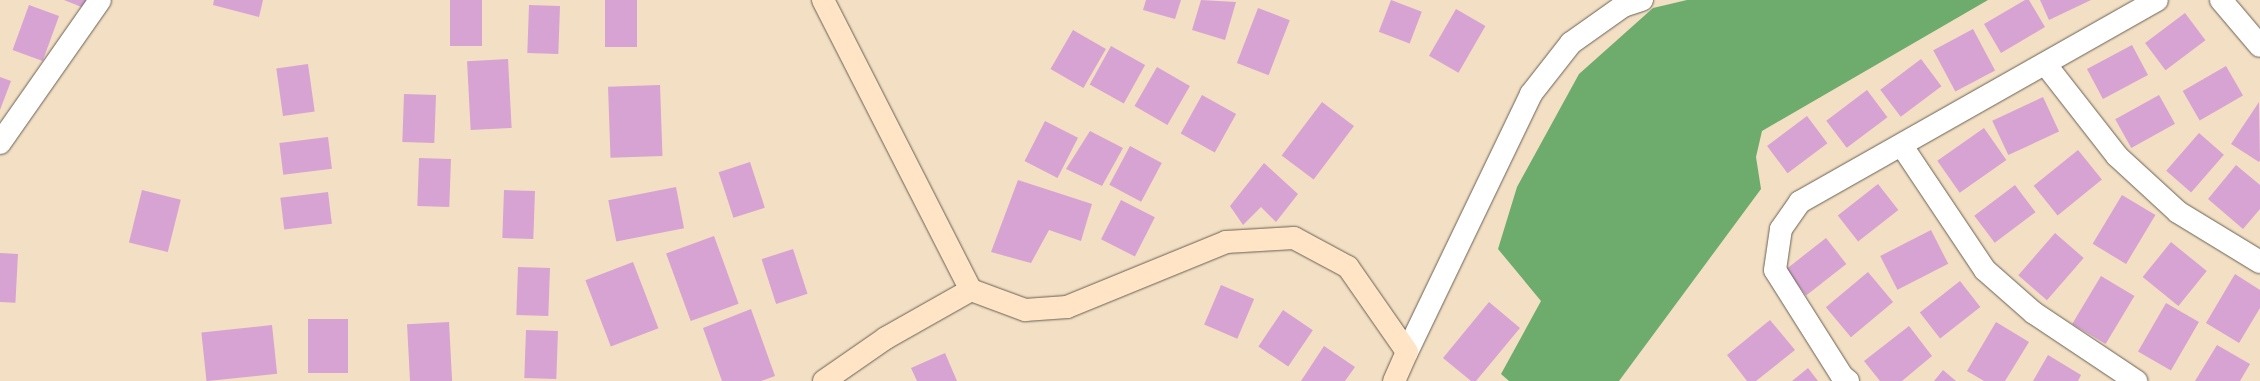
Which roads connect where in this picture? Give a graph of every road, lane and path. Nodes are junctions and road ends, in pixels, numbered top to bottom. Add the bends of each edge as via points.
1 (100, 0) edge
2 (823, 0) edge
3 (1642, 0) edge
4 (2157, 0) edge
5 (2221, 0) edge
6 (2260, 46) edge
7 (2046, 64) junction
8 (0, 143) edge
9 (1902, 146) junction
10 (2260, 262) edge
11 (972, 290) junction
12 (1407, 352) junction
13 (824, 381) edge
14 (1394, 381) edge
15 (1848, 381) edge
16 (2136, 381) edge

1 - 8 street
2 - 11 street
3 - 12 street via 1624,6 1571,43 1531,94
4 - 7 street
5 - 6 street
7 - 9 street
7 - 10 street via 2117,156 2178,212
9 - 15 street via 1800,202 1781,228 1775,270 1842,376
9 - 16 street via 1985,270 2034,313
11 - 12 street via 1025,310 1067,307 1226,242 1294,238 1348,267
11 - 13 street via 886,338
12 - 14 street

